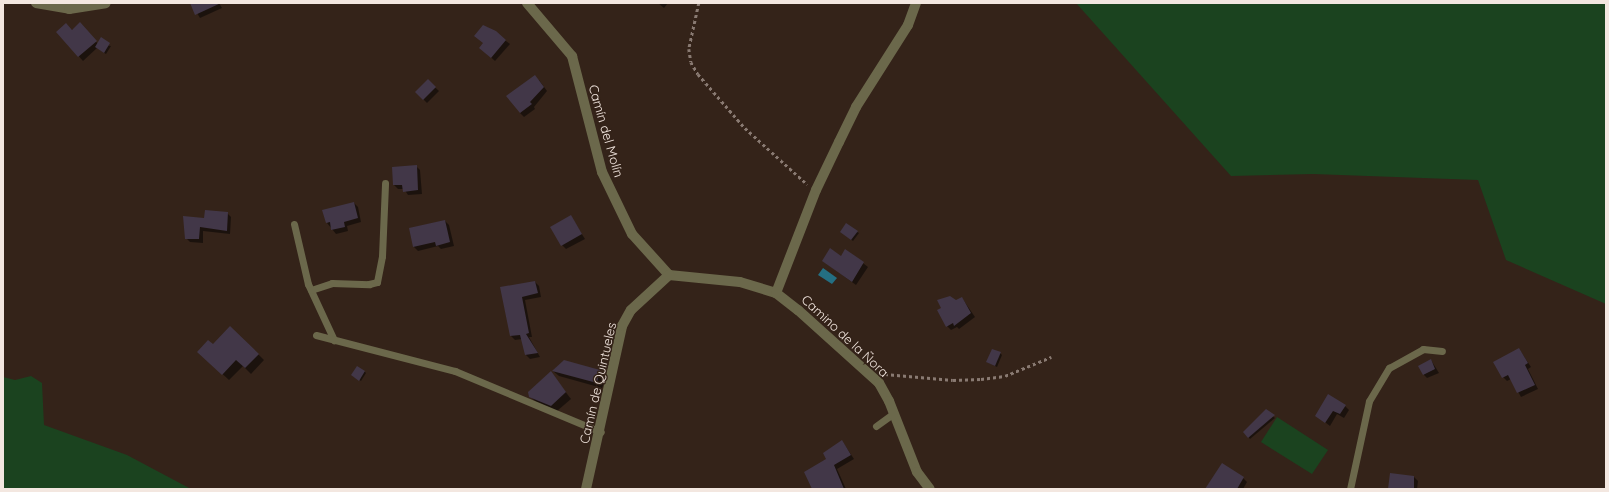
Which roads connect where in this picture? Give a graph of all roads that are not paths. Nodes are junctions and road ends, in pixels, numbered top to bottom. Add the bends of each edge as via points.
1 (36, 3) edge
2 (106, 3) edge
3 (527, 3) edge
4 (916, 3) edge
5 (385, 183) dead end
6 (294, 224) dead end
7 (669, 275) junction
8 (311, 290) junction
9 (776, 292) junction
10 (316, 335) dead end
11 (334, 340) junction
12 (1442, 351) dead end
13 (894, 413) junction
14 (876, 426) dead end
15 (601, 432) junction
16 (586, 489) edge
17 (930, 489) edge
18 (1350, 489) edge

1 - 2 street via 69,9
3 - 7 street, Camín del Molín via 572,56 602,172 632,234
4 - 9 street via 908,25 856,107 816,190
5 - 8 lane via 382,256 377,282 332,283
6 - 8 lane
7 - 9 street via 740,282
7 - 15 street, Camín de Quintueles via 631,310 622,326
8 - 11 lane
9 - 13 street, Camino de la Ñora via 879,383
10 - 11 lane
11 - 15 lane via 455,370
12 - 18 lane via 1423,349 1389,368 1368,401
13 - 14 lane
13 - 17 street, Camino de la Ñora via 915,467
15 - 16 street, Camín de Quintueles

